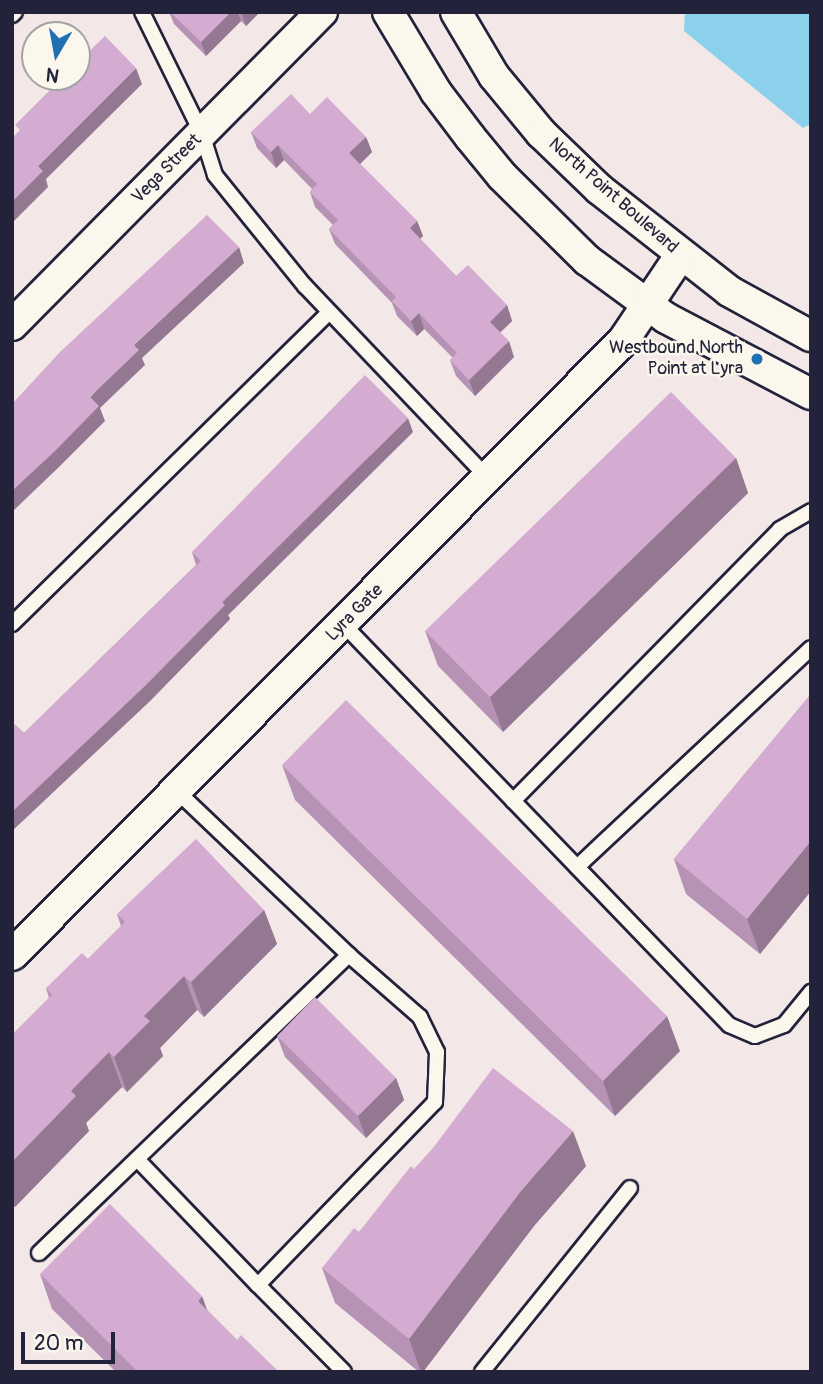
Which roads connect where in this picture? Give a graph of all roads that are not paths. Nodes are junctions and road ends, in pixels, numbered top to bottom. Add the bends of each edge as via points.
1 (142, 12) edge
2 (322, 12) edge
3 (388, 12) edge
4 (456, 12) edge
5 (202, 134) junction
6 (680, 256) junction
7 (649, 305) junction
8 (330, 312) junction
9 (12, 325) edge
10 (811, 337) edge
11 (811, 394) edge
12 (488, 478) junction
13 (811, 511) edge
14 (12, 624) edge
15 (344, 625) junction
16 (811, 648) edge
17 (178, 792) junction
18 (513, 801) junction
19 (577, 867) junction
20 (349, 954) junction
21 (12, 955) edge
22 (811, 992) edge
23 (137, 1159) junction
24 (630, 1188) dead end
25 (39, 1253) dead end
26 (258, 1285) junction
27 (344, 1372) edge
28 (482, 1372) edge

1 - 5 lane
2 - 5 street, Vega Street
3 - 7 street via 436,92 502,176 587,260
4 - 6 street, North Point Boulevard via 494,76 541,133
5 - 8 lane via 215,175
5 - 9 street, Vega Street
6 - 7 street, Lyra Gate
6 - 10 street, North Point Boulevard
7 - 11 street via 768,375
7 - 12 street, Lyra Gate via 623,341
8 - 12 lane
8 - 14 lane
12 - 15 street, Lyra Gate
13 - 18 lane via 780,529
15 - 17 street, Lyra Gate
15 - 18 lane
16 - 19 lane
17 - 20 lane
17 - 21 street, Lyra Gate
18 - 19 lane
19 - 22 lane via 729,1025 755,1036 784,1025
20 - 23 lane
20 - 26 lane via 420,1017 437,1052 435,1102
23 - 25 lane
23 - 26 lane
24 - 28 lane
26 - 27 lane

